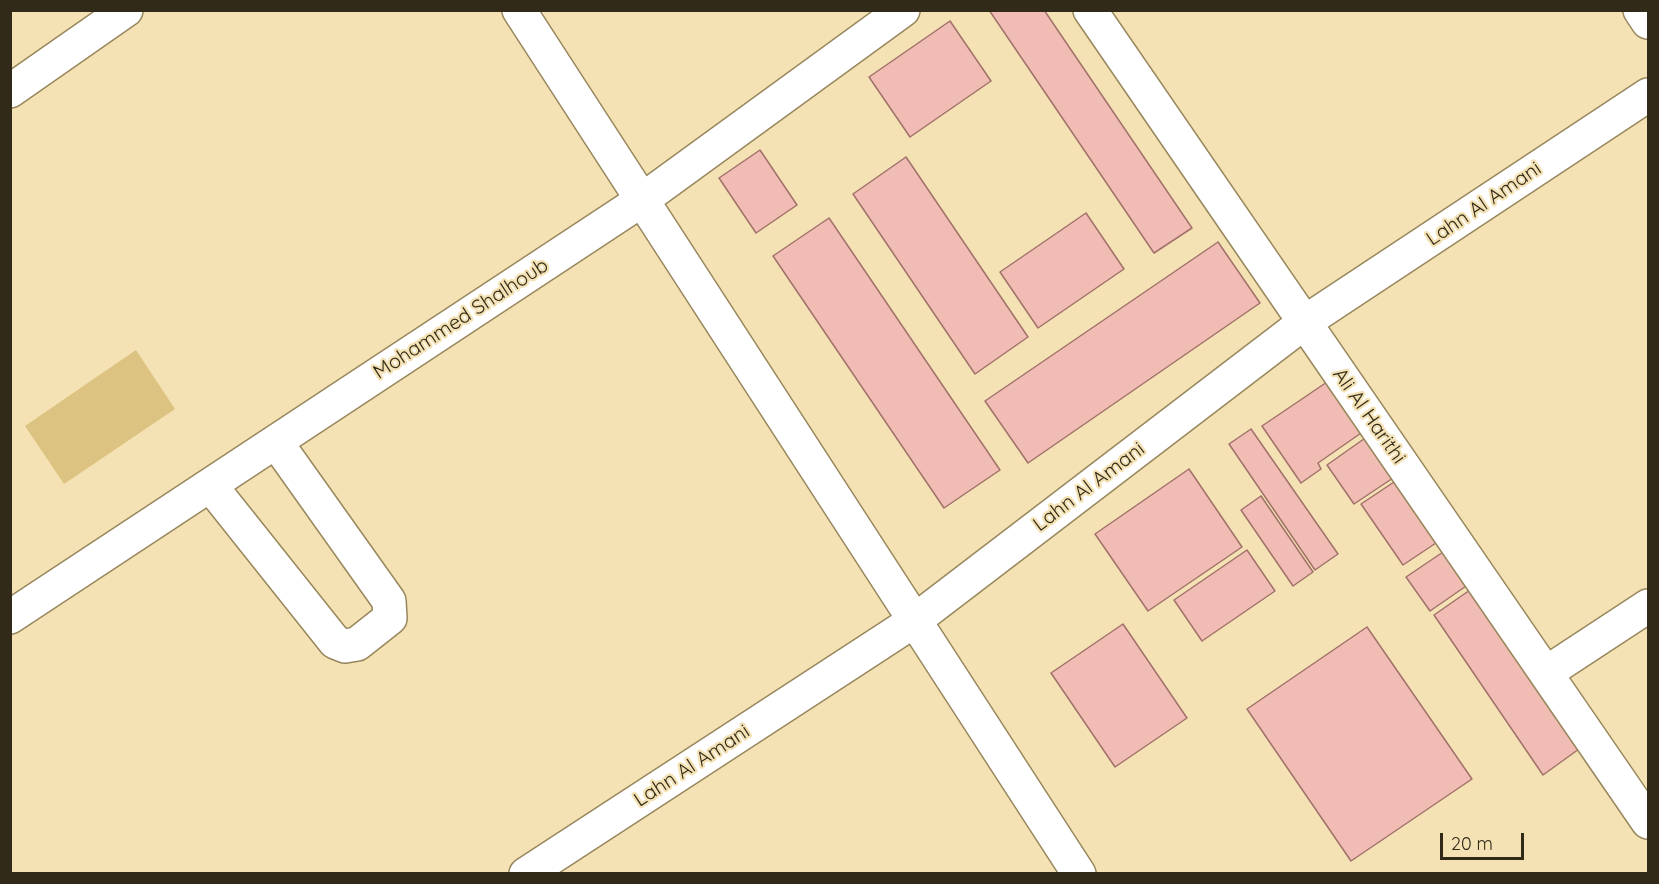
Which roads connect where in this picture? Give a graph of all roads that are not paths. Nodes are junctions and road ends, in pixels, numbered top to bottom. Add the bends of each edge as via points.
1 (126, 10) edge
2 (519, 10) edge
3 (903, 10) edge
4 (1090, 10) edge
5 (1640, 10) edge
6 (1648, 22) edge
7 (10, 91) edge
8 (1648, 95) edge
9 (642, 200) junction
10 (1305, 322) junction
11 (276, 441) junction
12 (210, 485) junction
13 (1648, 606) edge
14 (10, 617) edge
15 (914, 621) junction
16 (1546, 673) junction
17 (1648, 822) edge
18 (526, 873) edge
19 (1079, 873) edge

1 - 7 street
2 - 9 street
3 - 9 street, Mohammed Shalhoub
4 - 10 street, Ali Al Harithi
5 - 6 street
8 - 10 street, Lahn Al Amani
9 - 11 street, Mohammed Shalhoub
9 - 15 street
10 - 15 street, Lahn Al Amani
10 - 16 street, Ali Al Harithi
11 - 12 street, Mohammed Shalhoub
11 - 12 street via 389,601 390,618 357,644 345,646 335,642
12 - 14 street, Mohammed Shalhoub
13 - 16 street
15 - 18 street, Lahn Al Amani
15 - 19 street
16 - 17 street, Ali Al Harithi

